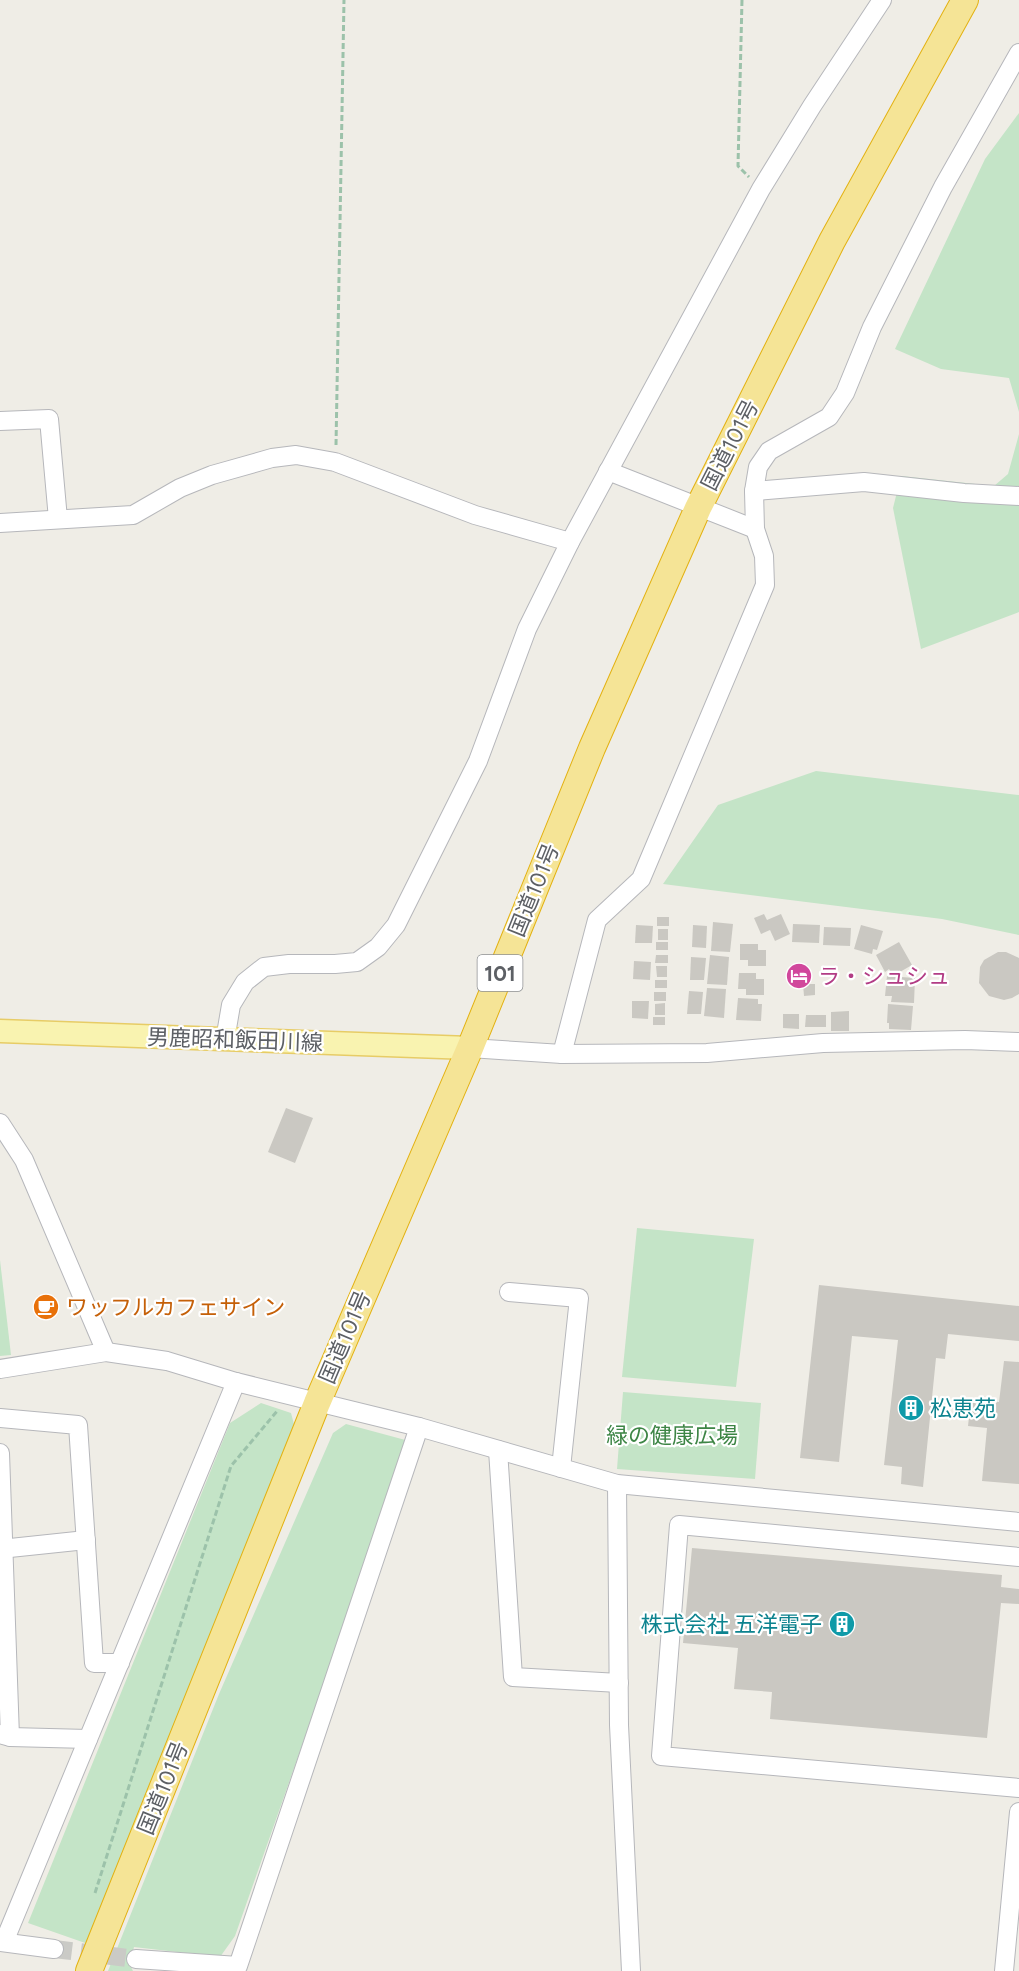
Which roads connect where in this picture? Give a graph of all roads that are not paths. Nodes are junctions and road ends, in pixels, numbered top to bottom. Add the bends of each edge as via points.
1 (882, 0) edge
2 (965, 0) edge
3 (1019, 54) edge
4 (0, 421) edge
5 (608, 471) junction
6 (754, 491) junction
7 (1019, 496) edge
8 (698, 508) junction
9 (58, 519) junction
10 (0, 523) edge
11 (755, 529) junction
12 (570, 542) junction
13 (0, 1031) edge
14 (225, 1040) junction
15 (1019, 1042) edge
16 (470, 1048) junction
17 (562, 1054) junction
18 (0, 1123) edge
19 (509, 1292) dead end
20 (106, 1352) junction
21 (0, 1369) edge
22 (236, 1382) junction
23 (318, 1402) junction
24 (0, 1418) edge
25 (419, 1427) junction
26 (498, 1450) junction
27 (0, 1453) edge
28 (561, 1468) junction
29 (617, 1484) junction
30 (1019, 1522) edge
31 (86, 1540) junction
32 (2, 1548) edge
33 (1019, 1557) edge
34 (120, 1663) junction
35 (619, 1683) junction
36 (5, 1735) edge
37 (88, 1739) junction
38 (1019, 1788) edge
39 (1019, 1812) edge
40 (2, 1942) edge
41 (54, 1949) tunnel mouth
42 (136, 1959) tunnel mouth
43 (89, 1971) edge
44 (631, 1971) edge
45 (1004, 1971) edge

1 - 5 street via 761,189
2 - 8 highway, 国道101号 / 101 via 831,241
3 - 6 street via 943,187 872,327 845,393 830,417 769,451 758,467
4 - 9 street via 50,419
5 - 8 street
5 - 12 street
6 - 7 street via 864,482
6 - 11 street
8 - 11 street
8 - 16 highway, 国道101号 / 101 via 592,748
9 - 10 street
9 - 12 street via 133,515 212,475 296,455 335,462 476,515
11 - 17 street via 764,556 765,585 641,879 597,920
12 - 14 street via 527,628 478,761 396,925 378,947 357,962 264,967 245,982 231,1005
13 - 14 main road, 男鹿昭和飯田川線
14 - 16 main road, 男鹿昭和飯田川線
15 - 17 street via 823,1043 707,1053
16 - 17 street
16 - 23 highway, 国道101号 / 101
18 - 20 street via 24,1161
19 - 28 street via 579,1298
20 - 21 street
20 - 22 street via 167,1361
22 - 23 street
22 - 34 street
23 - 25 street
23 - 43 highway, 国道101号 / 101
24 - 31 street via 78,1425
25 - 26 street
25 - 42 street via 238,1966
26 - 28 street
26 - 35 street via 513,1677
27 - 32 street
28 - 29 street
29 - 30 street
29 - 35 street
31 - 32 street
31 - 34 street via 94,1663
32 - 36 street
33 - 38 street via 679,1525 661,1756
34 - 37 street
35 - 44 street
36 - 37 street
37 - 40 street
39 - 45 street
40 - 41 street

